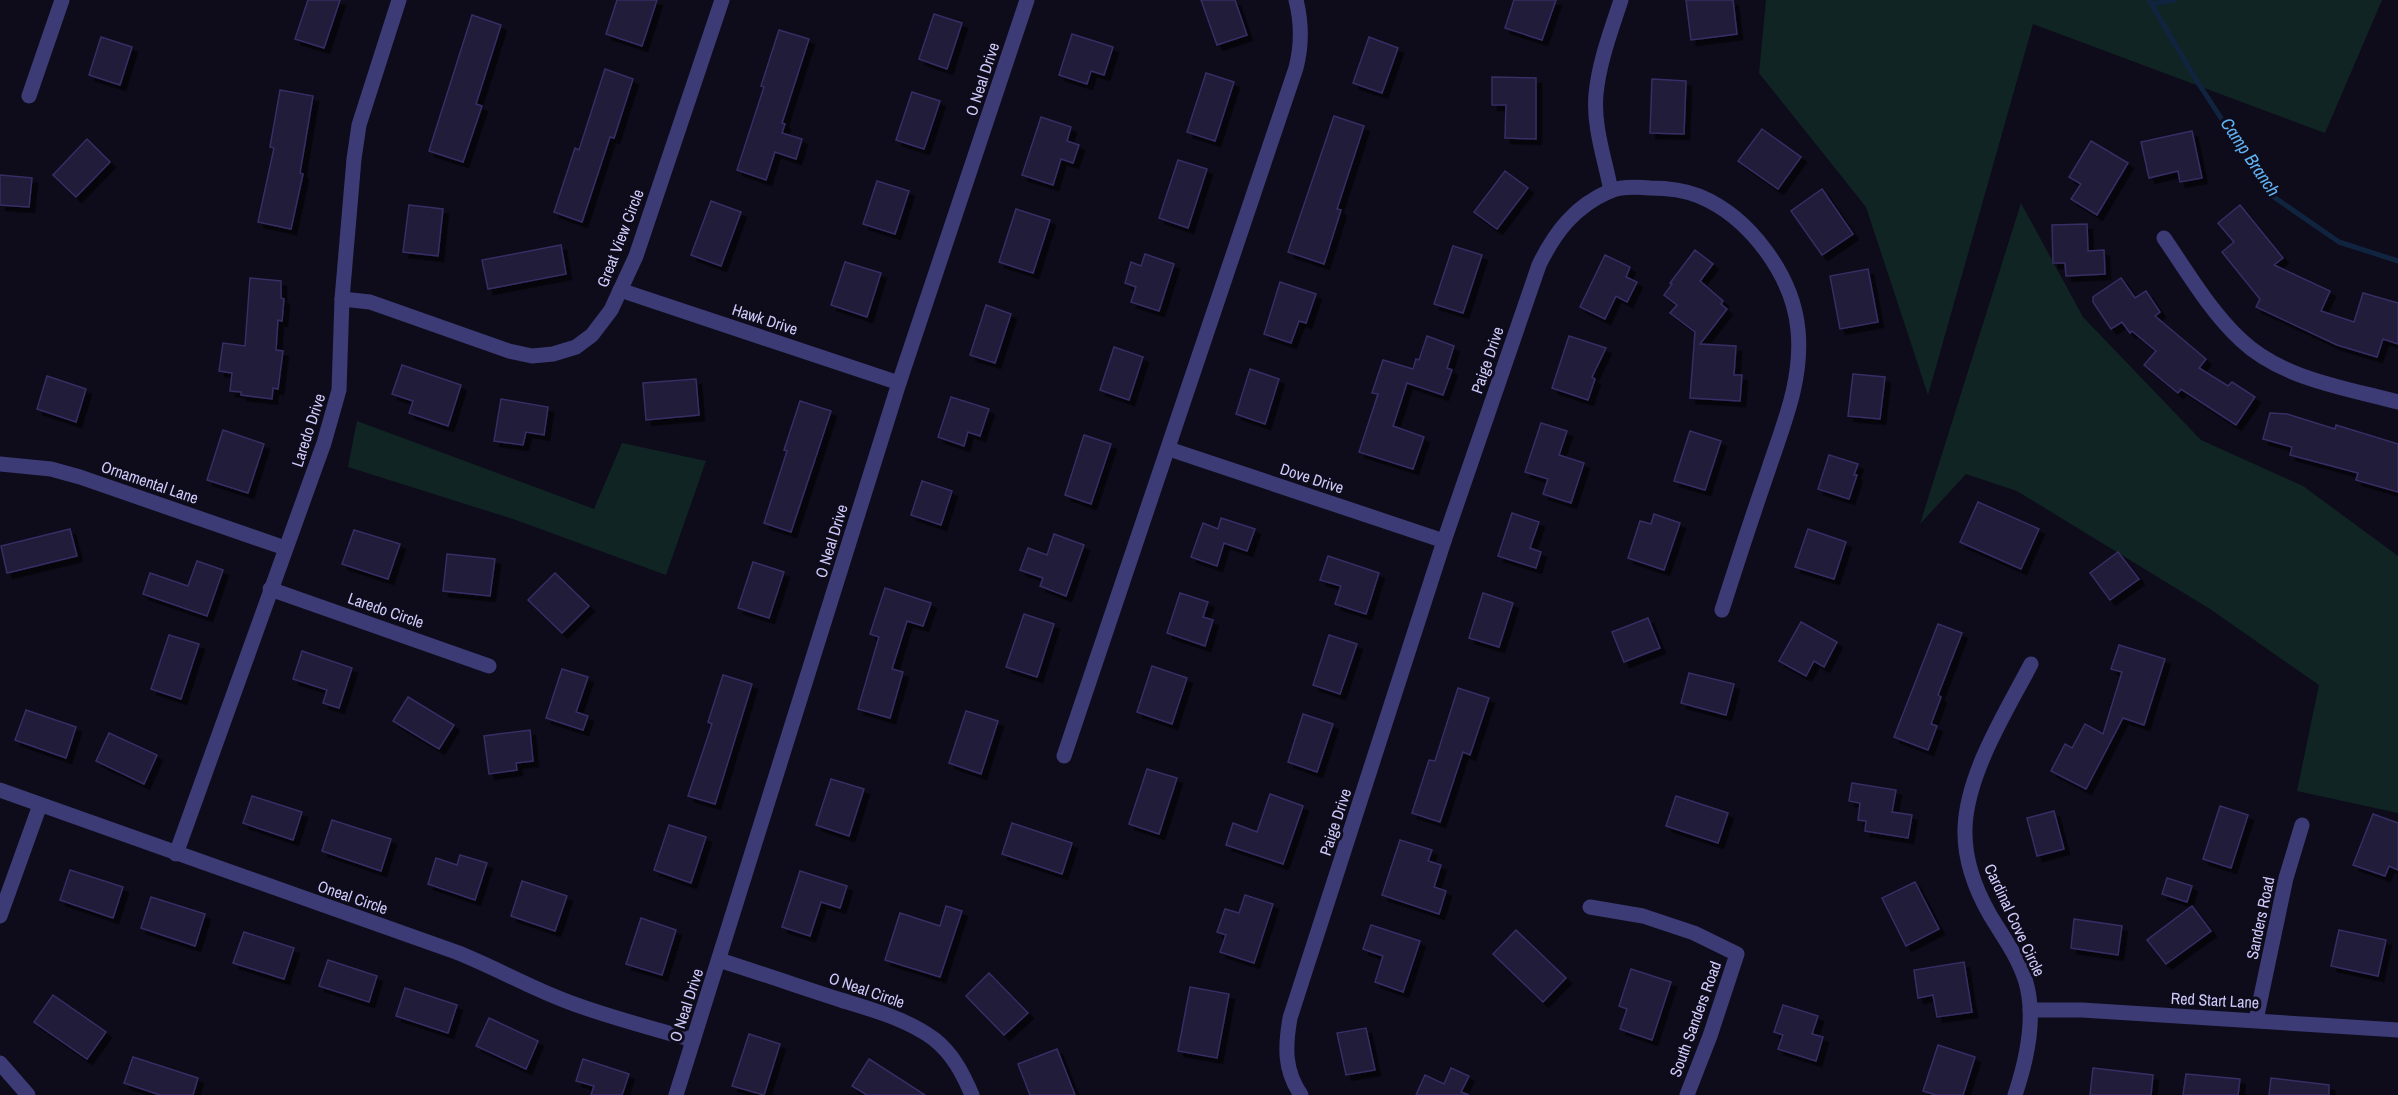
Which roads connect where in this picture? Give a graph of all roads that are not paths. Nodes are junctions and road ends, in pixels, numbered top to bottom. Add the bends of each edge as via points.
1 (62, 0) edge
2 (399, 0) edge
3 (722, 0) edge
4 (1027, 0) edge
5 (1296, 0) edge
6 (1620, 0) edge
7 (29, 96) dead end
8 (1611, 191) junction
9 (2164, 238) dead end
10 (620, 290) junction
11 (342, 299) junction
12 (899, 383) junction
13 (2398, 402) edge
14 (1169, 449) junction
15 (0, 464) edge
16 (1444, 540) junction
17 (285, 549) junction
18 (270, 589) junction
19 (1722, 610) dead end
20 (2031, 664) dead end
21 (489, 666) dead end
22 (1064, 756) dead end
23 (0, 790) edge
24 (40, 805) junction
25 (2302, 825) dead end
26 (176, 854) junction
27 (1590, 907) dead end
28 (0, 916) edge
29 (719, 960) junction
30 (2030, 1010) junction
31 (2256, 1020) junction
32 (2398, 1030) edge
33 (693, 1040) junction
34 (0, 1063) edge
35 (28, 1095) edge
36 (675, 1095) edge
37 (972, 1095) edge
38 (1301, 1095) edge
39 (1687, 1095) edge
40 (2015, 1095) edge

1 - 7 street
2 - 11 street, Laredo Drive via 359,125
3 - 10 street, Great View Circle via 636,256
4 - 12 street, O Neal Drive
5 - 14 street via 1301,48 1296,68
6 - 8 street via 1600,67 1596,96 1599,140
8 - 16 street, Paige Drive via 1581,208 1561,226 1539,265
8 - 19 street, Paige Drive via 1667,188 1699,196 1722,209 1761,245 1792,301 1798,329 1797,381
9 - 13 street via 2202,295 2243,342 2291,371
10 - 11 street, Great View Circle via 592,335 576,347 532,356 370,302
10 - 12 street, Hawk Drive
11 - 17 street, Laredo Drive via 339,390
12 - 29 street, O Neal Drive
14 - 16 street, Dove Drive
14 - 22 street
15 - 17 street, Ornamental Lane via 51,469 80,477
16 - 38 street, Paige Drive via 1290,1018 1286,1059
17 - 18 street, Laredo Drive
18 - 21 street, Laredo Circle
18 - 26 street, Laredo Drive
20 - 30 street, Cardinal Cove Circle via 1990,743 1970,793 1965,828 1968,860 1977,890 2025,979
23 - 24 street, Oneal Circle
24 - 26 street, Oneal Circle
24 - 28 street
25 - 31 street, Sanders Road via 2286,878
26 - 33 street, Oneal Circle via 456,952 563,1000
27 - 39 street, South Sanders Road via 1643,916 1694,933 1737,954
29 - 33 street, O Neal Drive
29 - 37 street, O Neal Circle via 915,1026 951,1056
30 - 31 street, Red Start Lane
30 - 40 street, Cardinal Cove Circle via 2029,1042
31 - 32 street, Red Start Lane
33 - 36 street, O Neal Drive
34 - 35 street

